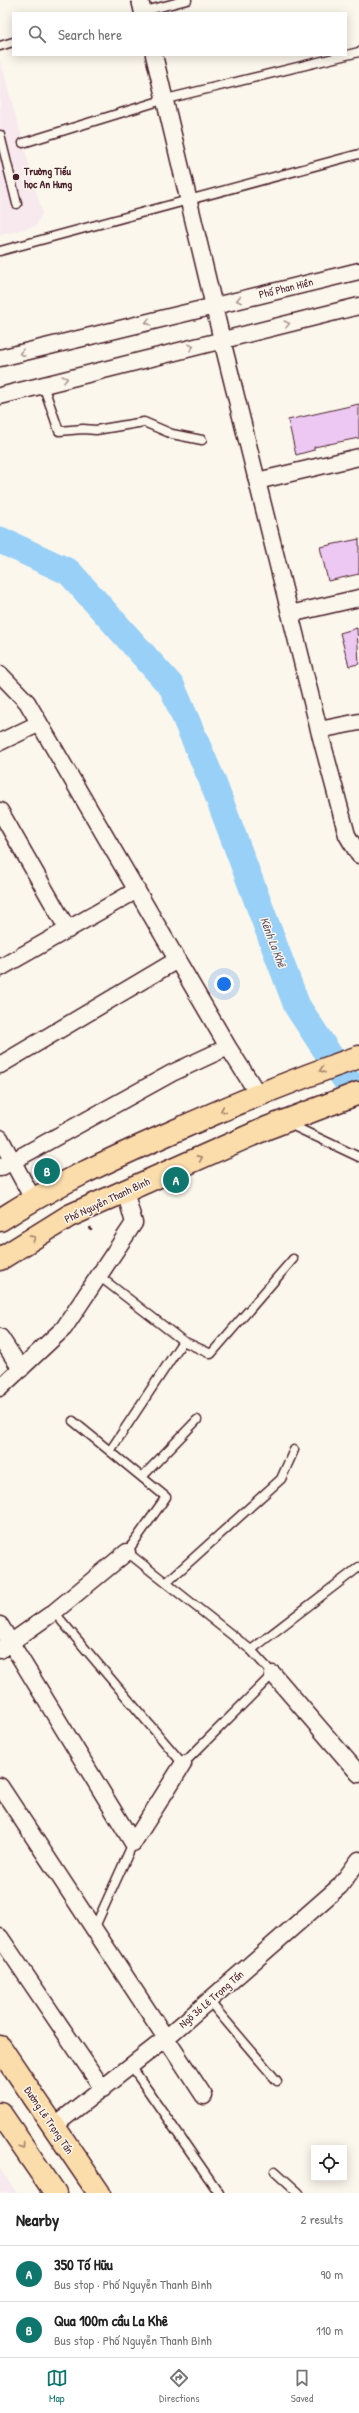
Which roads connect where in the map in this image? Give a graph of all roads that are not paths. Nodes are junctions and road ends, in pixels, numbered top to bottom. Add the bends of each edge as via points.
1 (187, 0) edge
2 (141, 9) edge
3 (12, 42) edge
4 (0, 46) edge
5 (359, 52) edge
6 (347, 55) edge
7 (154, 56) edge
8 (343, 56) edge
9 (166, 99) junction
10 (0, 135) edge
11 (23, 143) dead end
12 (359, 154) edge
13 (188, 200) junction
14 (17, 204) dead end
15 (0, 250) edge
16 (359, 271) edge
17 (214, 306) junction
18 (359, 306) edge
19 (222, 340) junction
20 (0, 358) edge
21 (43, 385) junction
22 (0, 396) edge
23 (202, 440) dead end
24 (359, 457) edge
25 (257, 481) junction
26 (359, 598) edge
27 (290, 614) junction
28 (0, 674) edge
29 (359, 722) edge
30 (38, 724) junction
31 (318, 730) junction
32 (0, 742) edge
33 (0, 810) edge
34 (359, 855) edge
35 (137, 890) junction
36 (68, 930) junction
37 (177, 960) junction
38 (0, 968) edge
39 (228, 1047) junction
40 (359, 1057) edge
41 (0, 1065) edge
42 (359, 1093) edge
43 (258, 1094) junction
44 (285, 1122) junction
45 (0, 1138) edge
46 (359, 1157) edge
47 (7, 1164) edge
48 (125, 1191) junction
49 (33, 1199) junction
50 (0, 1220) edge
51 (0, 1259) edge
52 (293, 1259) dead end
53 (99, 1276) junction
54 (0, 1337) edge
55 (183, 1341) junction
56 (22, 1369) junction
57 (0, 1388) edge
58 (197, 1420) dead end
59 (73, 1421) dead end
60 (294, 1450) dead end
61 (110, 1451) junction
62 (142, 1477) junction
63 (127, 1552) junction
64 (359, 1567) edge
65 (166, 1583) junction
66 (54, 1612) junction
67 (0, 1625) edge
68 (5, 1646) edge
69 (251, 1650) junction
70 (273, 1674) junction
71 (183, 1764) junction
72 (359, 1774) edge
73 (0, 1786) edge
74 (134, 1843) junction
75 (359, 1860) edge
76 (94, 1930) junction
77 (0, 1937) edge
78 (209, 2001) junction
79 (165, 2039) junction
80 (0, 2047) edge
81 (131, 2066) junction
82 (277, 2082) dead end
83 (102, 2089) junction
84 (204, 2096) dead end
85 (0, 2113) edge
86 (54, 2126) junction
87 (275, 2171) dead end
88 (55, 2193) edge
89 (99, 2193) edge
90 (219, 2193) edge
91 (299, 2193) edge

1 - 2 lane
3 - 4 lane
5 - 6 lane
7 - 9 street
8 - 9 lane
9 - 11 lane
9 - 13 street
10 - 14 lane
12 - 13 lane
13 - 15 lane
13 - 17 street
16 -> 17 street, Phố Phan Hiền
17 - 19 street
17 -> 20 street, Phố Phan Hiền
19 -> 18 street
21 -> 19 street
19 - 25 street
21 - 22 street
21 - 23 lane via 59,431 96,430 144,422 172,434
24 - 25 street
25 - 27 street
26 - 27 street
27 - 31 street
28 - 30 street via 27,702
29 - 31 street
30 - 32 street
30 - 35 street
31 - 34 street via 347,835
33 - 36 street
35 - 36 street
35 - 37 street
36 - 38 street
37 - 39 street
37 - 41 street
39 - 43 street
39 - 47 street via 172,1073
40 -> 43 main road
42 - 44 main road, Phố Nguyễn Thanh Bình
43 -> 49 main road via 108,1160
44 - 46 lane
48 -> 44 main road, Phố Nguyễn Thanh Bình
45 - 47 street
47 - 49 street
51 -> 48 main road, Phố Nguyễn Thanh Bình via 69,1216
48 - 53 street via 134,1223
49 - 50 main road
52 - 55 lane via 211,1354
53 - 55 lane
53 - 56 street via 64,1328
54 - 56 street
55 - 61 lane
56 - 57 street
58 - 62 lane
59 - 61 lane
60 - 65 lane via 281,1479
61 - 62 lane
62 - 63 lane via 166,1497
63 - 65 lane
63 - 66 street
64 - 69 lane
65 - 69 lane
66 - 68 street
66 - 71 lane
67 - 68 street
68 - 74 street
69 - 70 lane
70 - 71 lane
70 - 72 street
71 - 74 street
73 - 76 street
74 - 76 lane
75 - 78 street, Ngõ 36 Lê Trọng Tấn via 340,1886
76 - 79 street
77 - 83 street
78 - 79 street, Ngõ 36 Lê Trọng Tấn
78 - 82 lane
79 - 81 street, Ngõ 36 Lê Trọng Tấn
79 - 84 street
80 - 86 main road, Đường Lê Trọng Tấn
81 - 83 street, Ngõ 36 Lê Trọng Tấn
81 - 90 lane
83 - 86 street, Ngõ 36 Lê Trọng Tấn
85 -> 88 main road
86 - 89 main road, Đường Lê Trọng Tấn
87 - 91 lane

